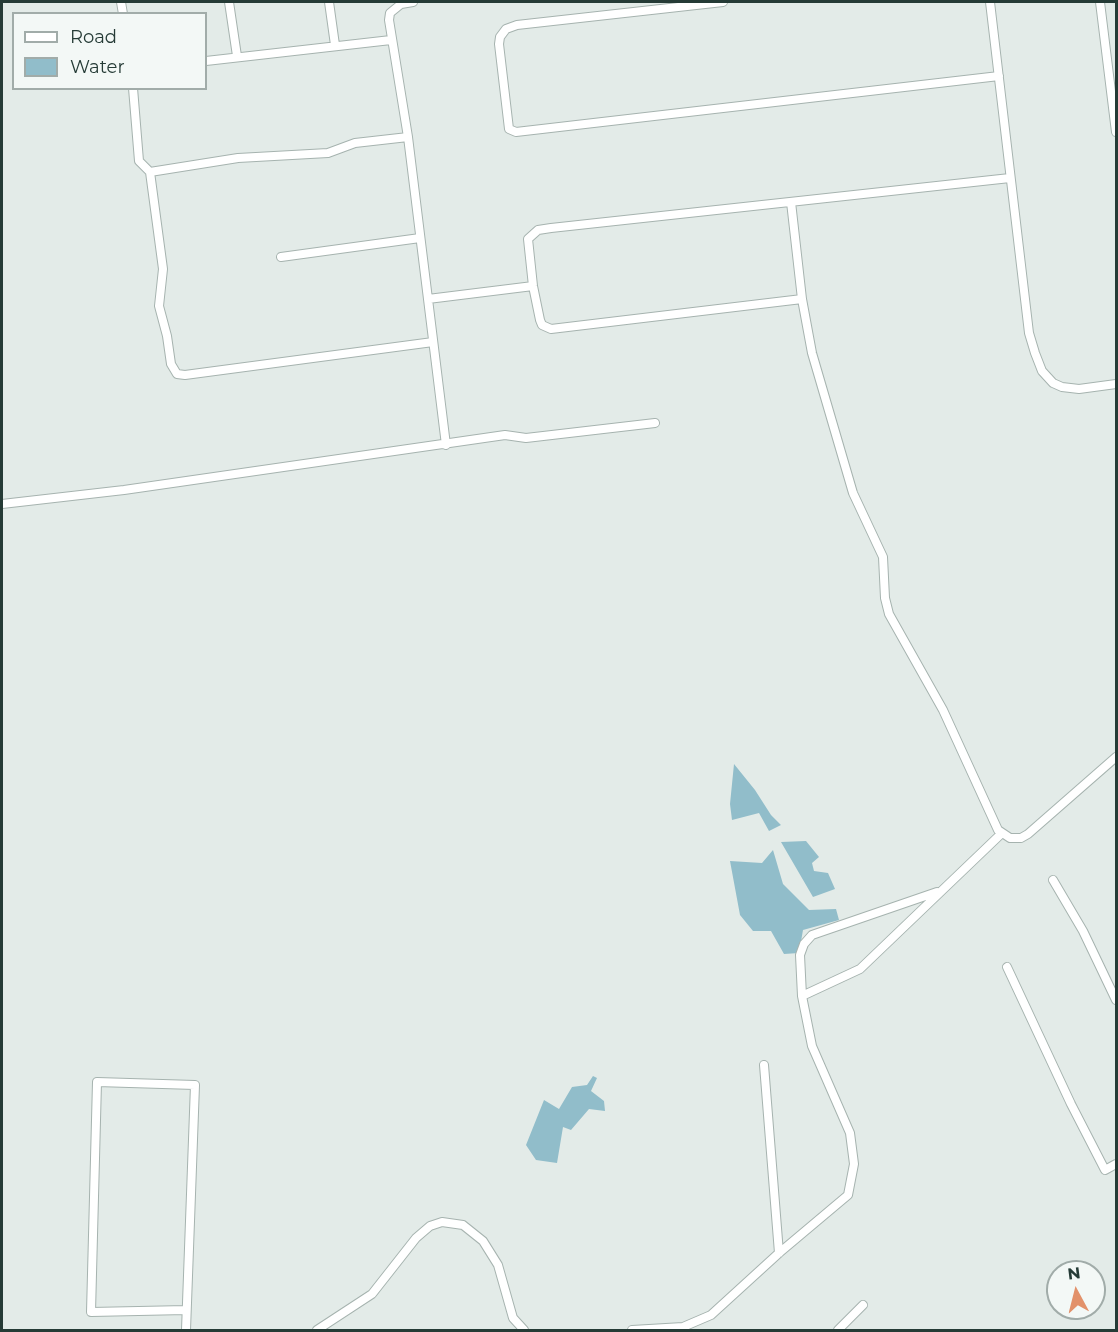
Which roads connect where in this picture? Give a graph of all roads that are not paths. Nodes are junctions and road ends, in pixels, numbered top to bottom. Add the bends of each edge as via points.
1 (229, 2) edge
2 (329, 2) edge
3 (413, 2) edge
4 (723, 2) edge
5 (990, 2) edge
6 (1100, 2) edge
7 (391, 40) junction
8 (335, 45) junction
9 (237, 56) junction
10 (207, 61) edge
11 (999, 76) junction
12 (133, 90) edge
13 (1116, 132) edge
14 (408, 137) junction
15 (150, 172) junction
16 (1010, 178) junction
17 (791, 202) junction
18 (420, 238) junction
19 (281, 257) dead end
20 (533, 286) junction
21 (428, 299) junction
22 (802, 300) junction
23 (433, 342) junction
24 (1116, 384) edge
25 (655, 423) dead end
26 (446, 445) junction
27 (2, 504) edge
28 (1116, 757) edge
29 (1002, 833) junction
30 (1053, 879) dead end
31 (940, 890) junction
32 (1007, 967) dead end
33 (802, 996) junction
34 (1116, 1000) edge
35 (764, 1065) dead end
36 (1116, 1164) edge
37 (779, 1252) junction
38 (863, 1305) dead end
39 (186, 1310) junction
40 (186, 1330) edge
41 (317, 1330) edge
42 (524, 1330) edge
43 (632, 1330) edge
44 (838, 1330) edge

1 - 9 street
2 - 8 street
3 - 7 street via 401,4 390,13
4 - 11 street via 506,29 499,44 509,129 516,132
5 - 11 street
6 - 13 street
7 - 8 street
7 - 14 street
8 - 9 street
9 - 10 street
11 - 16 street
12 - 15 street via 140,161
14 - 15 street via 355,142 327,153 238,158
14 - 18 street
15 - 23 street via 163,269 159,306 171,364 177,374
16 - 17 street
16 - 24 street via 1029,333 1042,371 1062,387
17 - 20 street via 538,230 527,244
17 - 22 street
18 - 19 street
18 - 21 street
20 - 21 street
20 - 22 street via 542,325 551,329
21 - 23 street
22 - 29 street via 840,456 856,502 883,557 885,598 891,622 944,710
23 - 26 street
25 - 26 street via 526,438 505,435
26 - 27 street
28 - 29 street via 1028,834 1016,838
29 - 31 street
30 - 34 street via 1083,930
31 - 33 street via 860,969
31 - 33 street via 812,935 800,955
32 - 36 street via 1105,1170
33 - 37 street via 812,1046 850,1133 854,1164 848,1195
35 - 37 street
37 - 43 street via 711,1315 683,1327
38 - 44 street
39 - 39 street via 195,1085 97,1082 91,1312
39 - 40 street
41 - 42 street via 372,1294 416,1238 442,1222 463,1225 483,1241 498,1265 513,1318

